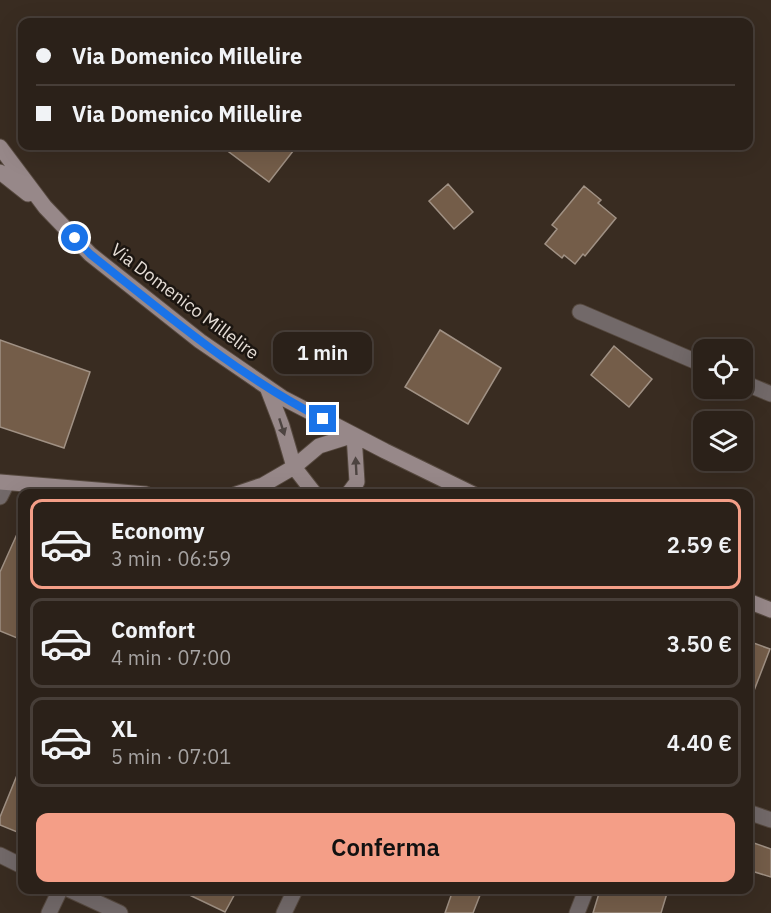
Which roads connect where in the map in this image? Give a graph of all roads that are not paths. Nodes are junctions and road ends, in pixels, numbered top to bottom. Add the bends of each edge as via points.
1 (0, 147) edge
2 (0, 172) edge
3 (45, 207) junction
4 (580, 312) dead end
5 (693, 360) edge
6 (267, 387) junction
7 (753, 387) edge
8 (771, 394) edge
9 (354, 435) junction
10 (294, 467) junction
11 (3, 482) edge
12 (87, 489) edge
13 (250, 489) edge
14 (311, 489) edge
15 (352, 489) edge
16 (464, 489) edge
17 (0, 497) edge
18 (753, 603) edge
19 (771, 610) edge
20 (753, 814) edge
21 (771, 820) edge
22 (0, 855) edge
23 (18, 864) edge
24 (58, 894) edge
25 (79, 894) edge
26 (293, 894) edge
27 (584, 894) edge
28 (49, 913) edge
29 (120, 913) edge
30 (284, 913) edge
31 (577, 913) edge

1 - 3 main road
2 - 3 main road
3 - 6 main road, Via Domenico Millelire via 90,254 200,341
4 - 5 street
6 - 9 main road, Via Domenico Millelire
6 -> 10 main road
7 - 8 street
9 - 10 main road via 319,446
15 -> 9 main road via 357,482
9 - 16 main road, Via Domenico Millelire
10 - 13 main road
10 - 14 main road
11 - 12 main road
11 - 17 street
18 - 19 main road
20 - 21 street
22 - 23 street
24 - 28 street
25 - 29 street
26 - 30 street
27 - 31 street

